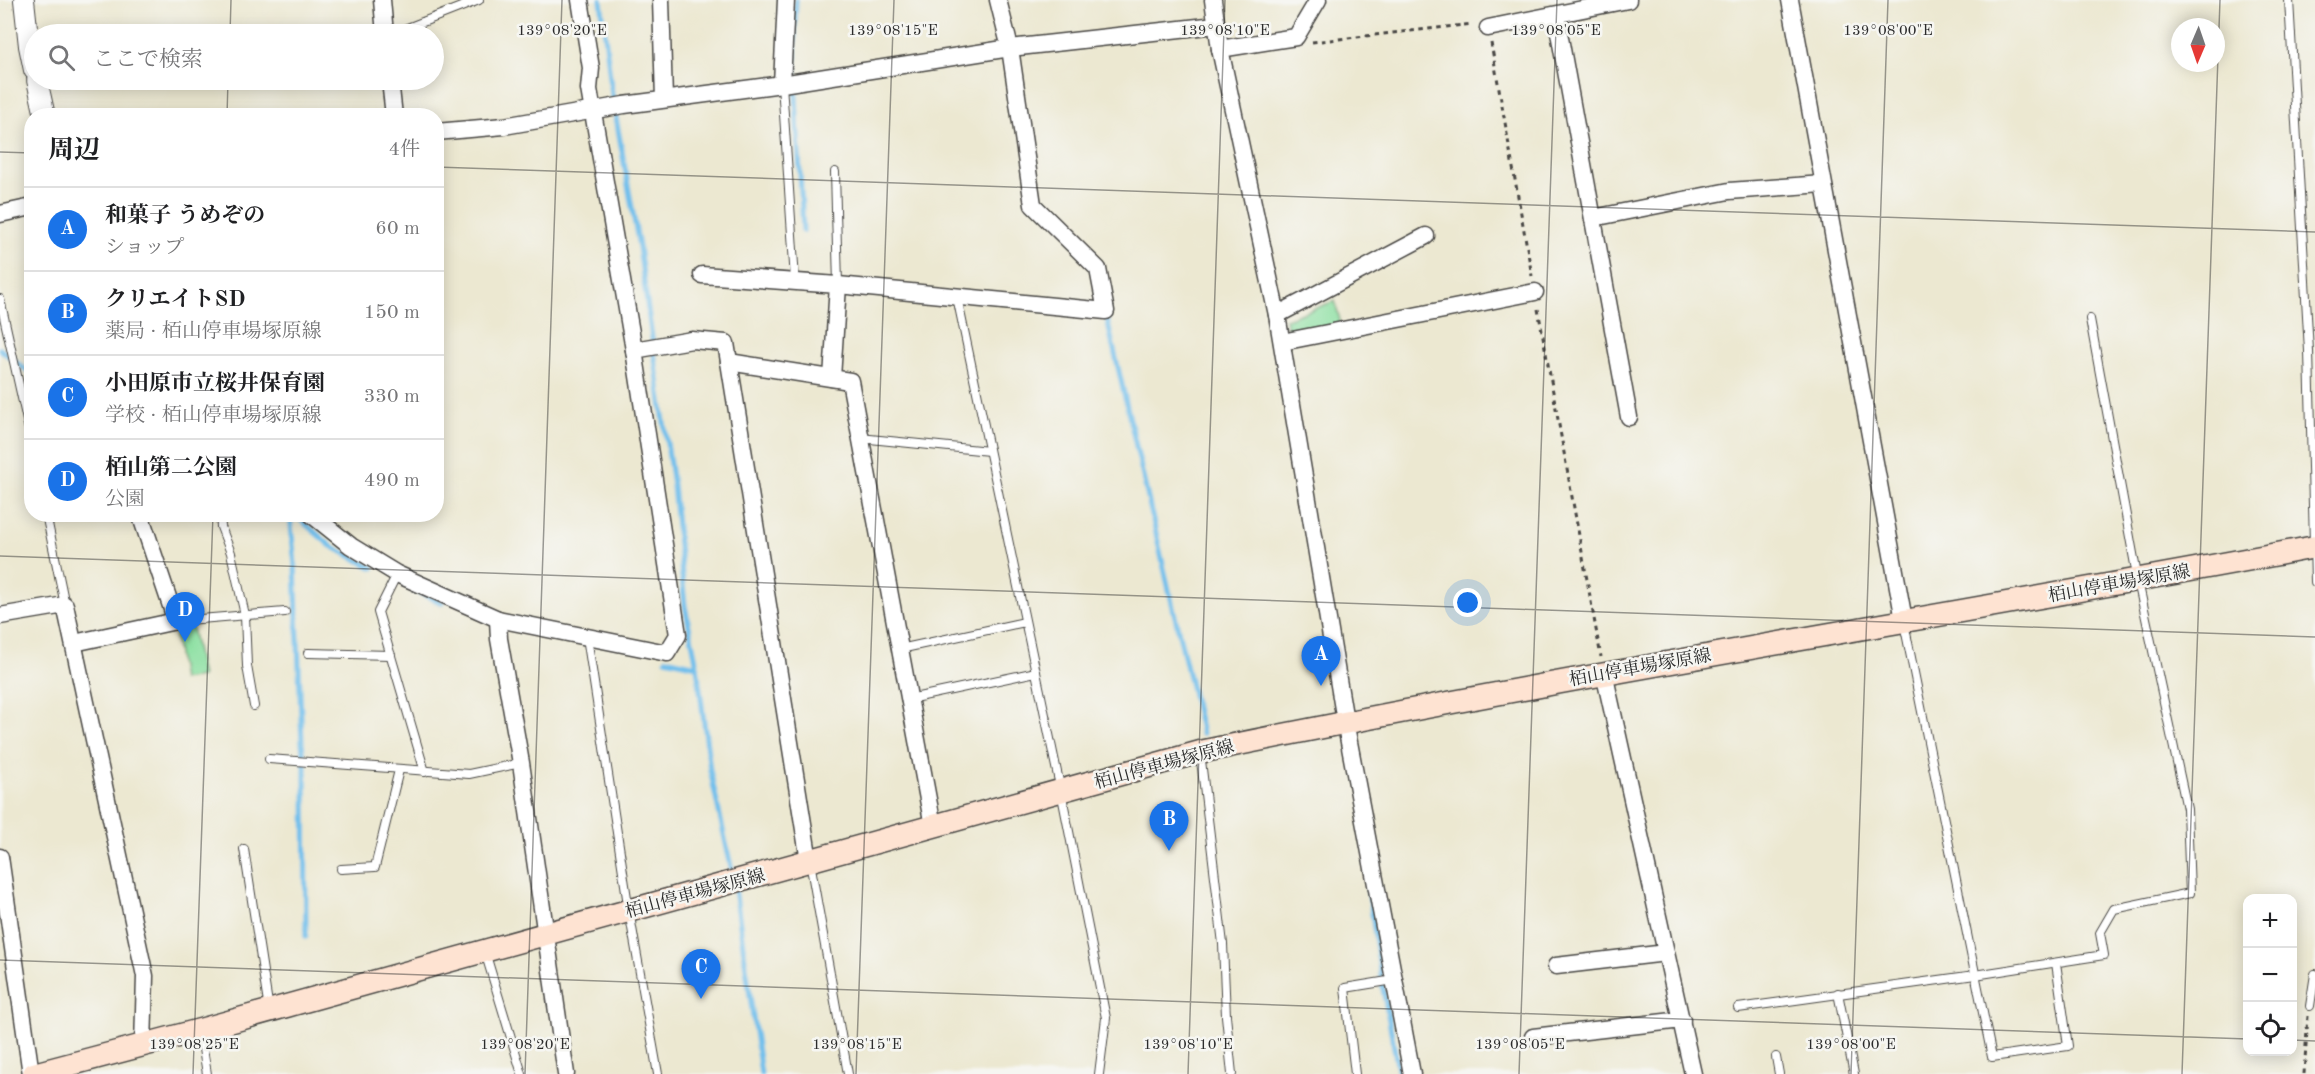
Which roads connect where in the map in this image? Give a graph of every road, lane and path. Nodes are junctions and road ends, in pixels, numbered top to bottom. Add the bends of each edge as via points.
1 (24, 0) edge
2 (382, 0) edge
3 (479, 0) edge
4 (580, 0) edge
5 (661, 0) edge
6 (786, 0) edge
7 (998, 0) edge
8 (1213, 0) edge
9 (1318, 0) edge
10 (1628, 0) edge
11 (1790, 0) edge
12 (2289, 0) edge
13 (1556, 16) junction
14 (27, 24) edge
15 (386, 24) edge
16 (412, 24) edge
17 (1216, 25) junction
18 (1488, 28) junction
19 (1296, 37) junction
20 (1010, 48) junction
21 (1220, 49) junction
22 (782, 84) junction
23 (39, 90) edge
24 (391, 90) edge
25 (664, 99) junction
26 (43, 108) edge
27 (393, 108) edge
28 (594, 110) junction
29 (444, 131) edge
30 (835, 172) dead end
31 (1823, 184) junction
32 (24, 209) edge
33 (0, 214) edge
34 (1593, 218) junction
35 (1426, 236) dead end
36 (702, 275) dead end
37 (795, 280) junction
38 (838, 285) junction
39 (1535, 292) junction
40 (957, 297) junction
41 (0, 299) edge
42 (1277, 315) junction
43 (2090, 319) dead end
44 (1282, 342) junction
45 (634, 350) junction
46 (729, 362) junction
47 (832, 378) junction
48 (24, 407) edge
49 (1629, 417) dead end
50 (860, 438) junction
51 (989, 451) junction
52 (48, 522) edge
53 (143, 522) edge
54 (221, 522) edge
55 (321, 522) edge
56 (2314, 547) edge
57 (397, 574) junction
58 (2138, 581) junction
59 (2315, 582) edge
60 (65, 605) junction
61 (285, 612) dead end
62 (246, 615) junction
63 (0, 616) edge
64 (498, 619) junction
65 (1904, 620) junction
66 (176, 621) junction
67 (1025, 622) junction
68 (586, 637) junction
69 (74, 644) junction
70 (900, 649) junction
71 (308, 652) dead end
72 (391, 655) junction
73 (1036, 672) junction
74 (1604, 673) junction
75 (909, 699) junction
76 (254, 706) dead end
77 (1346, 721) junction
78 (1200, 752) junction
79 (269, 759) dead end
80 (521, 763) junction
81 (399, 770) junction
82 (425, 772) junction
83 (1061, 791) junction
84 (933, 826) junction
85 (244, 849) dead end
86 (0, 857) edge
87 (810, 861) junction
88 (341, 868) dead end
89 (629, 911) junction
90 (545, 935) junction
91 (485, 951) junction
92 (1666, 953) junction
93 (2055, 963) junction
94 (1556, 966) dead end
95 (2315, 974) edge
96 (1975, 975) junction
97 (1394, 980) junction
98 (1838, 993) junction
99 (2310, 1006) joint
100 (1738, 1008) dead end
101 (269, 1010) junction
102 (1682, 1020) junction
103 (200, 1030) junction
104 (1533, 1036) dead end
105 (143, 1046) junction
106 (1776, 1057) dead end
107 (33, 1074) edge
108 (207, 1074) edge
109 (522, 1074) edge
110 (566, 1074) edge
111 (658, 1074) edge
112 (848, 1074) edge
113 (1099, 1074) edge
114 (1232, 1074) edge
115 (1354, 1074) edge
116 (1412, 1074) edge
117 (1693, 1074) edge
118 (1779, 1074) edge
119 (1854, 1074) edge
120 (2304, 1074) edge

1 - 14 street
2 - 15 street
3 - 16 lane
4 - 28 street
5 - 25 street
6 - 22 street
7 - 20 street
8 - 17 street
9 - 19 street
10 - 13 street
11 - 31 street
12 - 56 lane via 2309,351
13 - 18 street
13 - 34 street
17 - 20 street
17 - 21 street
18 - 19 path via 1487,22 1311,42
18 - 39 path
19 - 21 street
20 - 22 street
20 - 40 street via 1033,205 1098,269 1106,310
21 - 42 street
22 - 25 street
22 - 37 lane
23 - 26 street
24 - 27 street
25 - 28 street
28 - 29 street via 504,126
28 - 45 street
30 - 38 lane
31 - 34 street via 1729,191
31 - 65 street
32 - 33 street
34 - 49 street
35 - 42 street
36 - 37 street
37 - 38 street
38 - 40 street
38 - 47 street
39 - 44 street
39 - 74 path
40 - 51 lane
41 - 48 lane
42 - 44 street
43 - 58 lane
44 - 77 street
45 - 46 street via 692,339 726,343
45 - 68 street via 678,635 667,653
46 - 47 street
46 - 87 street
47 - 50 street via 850,381
50 - 51 lane
50 - 70 street
51 - 67 lane
52 - 60 lane
53 - 66 street
54 - 62 lane
55 - 57 street
56 - 58 main road, 栢山停車場塚原線
56 - 59 lane
57 - 64 street
57 - 72 lane via 378,612
58 - 65 main road, 栢山停車場塚原線
58 - 93 lane via 2187,809 2190,893 2114,909 2100,933 2104,955
60 - 63 street
60 - 69 street
61 - 62 lane
62 - 66 lane
62 - 76 lane via 247,666
64 - 68 street
64 - 80 street
65 - 74 main road, 栢山停車場塚原線
65 - 96 lane
66 - 69 street
67 - 70 lane
67 - 73 lane
68 - 89 lane
69 - 105 street via 145,976
70 - 75 street
71 - 72 lane
72 - 82 lane
73 - 75 lane
73 - 83 lane
74 - 77 main road, 栢山停車場塚原線
74 - 92 street
75 - 84 street
77 - 78 main road, 栢山停車場塚原線
77 - 97 street
78 - 83 main road, 栢山停車場塚原線
78 - 114 lane via 1223,944
79 - 81 lane
80 - 82 lane via 469,774
80 - 90 street
81 - 82 lane
81 - 88 lane via 375,867
83 - 84 main road, 栢山停車場塚原線
83 - 113 lane via 1106,1018
84 - 87 main road, 栢山停車場塚原線
85 - 101 lane
86 - 107 street
87 - 89 main road, 栢山停車場塚原線
87 - 112 lane
89 - 90 main road, 栢山停車場塚原線
89 - 111 lane
90 - 91 main road, 栢山停車場塚原線
90 - 110 street
91 - 101 main road, 栢山停車場塚原線
91 - 109 lane
92 - 94 street
92 - 102 street
93 - 96 lane
93 - 96 lane via 2068,1046 1992,1057
95 - 99 lane
96 - 98 lane
97 - 115 lane via 1345,988
97 - 116 street
98 - 100 lane
98 - 119 lane
99 - 120 path
101 - 103 main road, 栢山停車場塚原線
102 - 104 street
102 - 117 street
103 - 105 main road, 栢山停車場塚原線
103 - 108 lane
105 - 107 main road, 栢山停車場塚原線
106 - 118 lane

